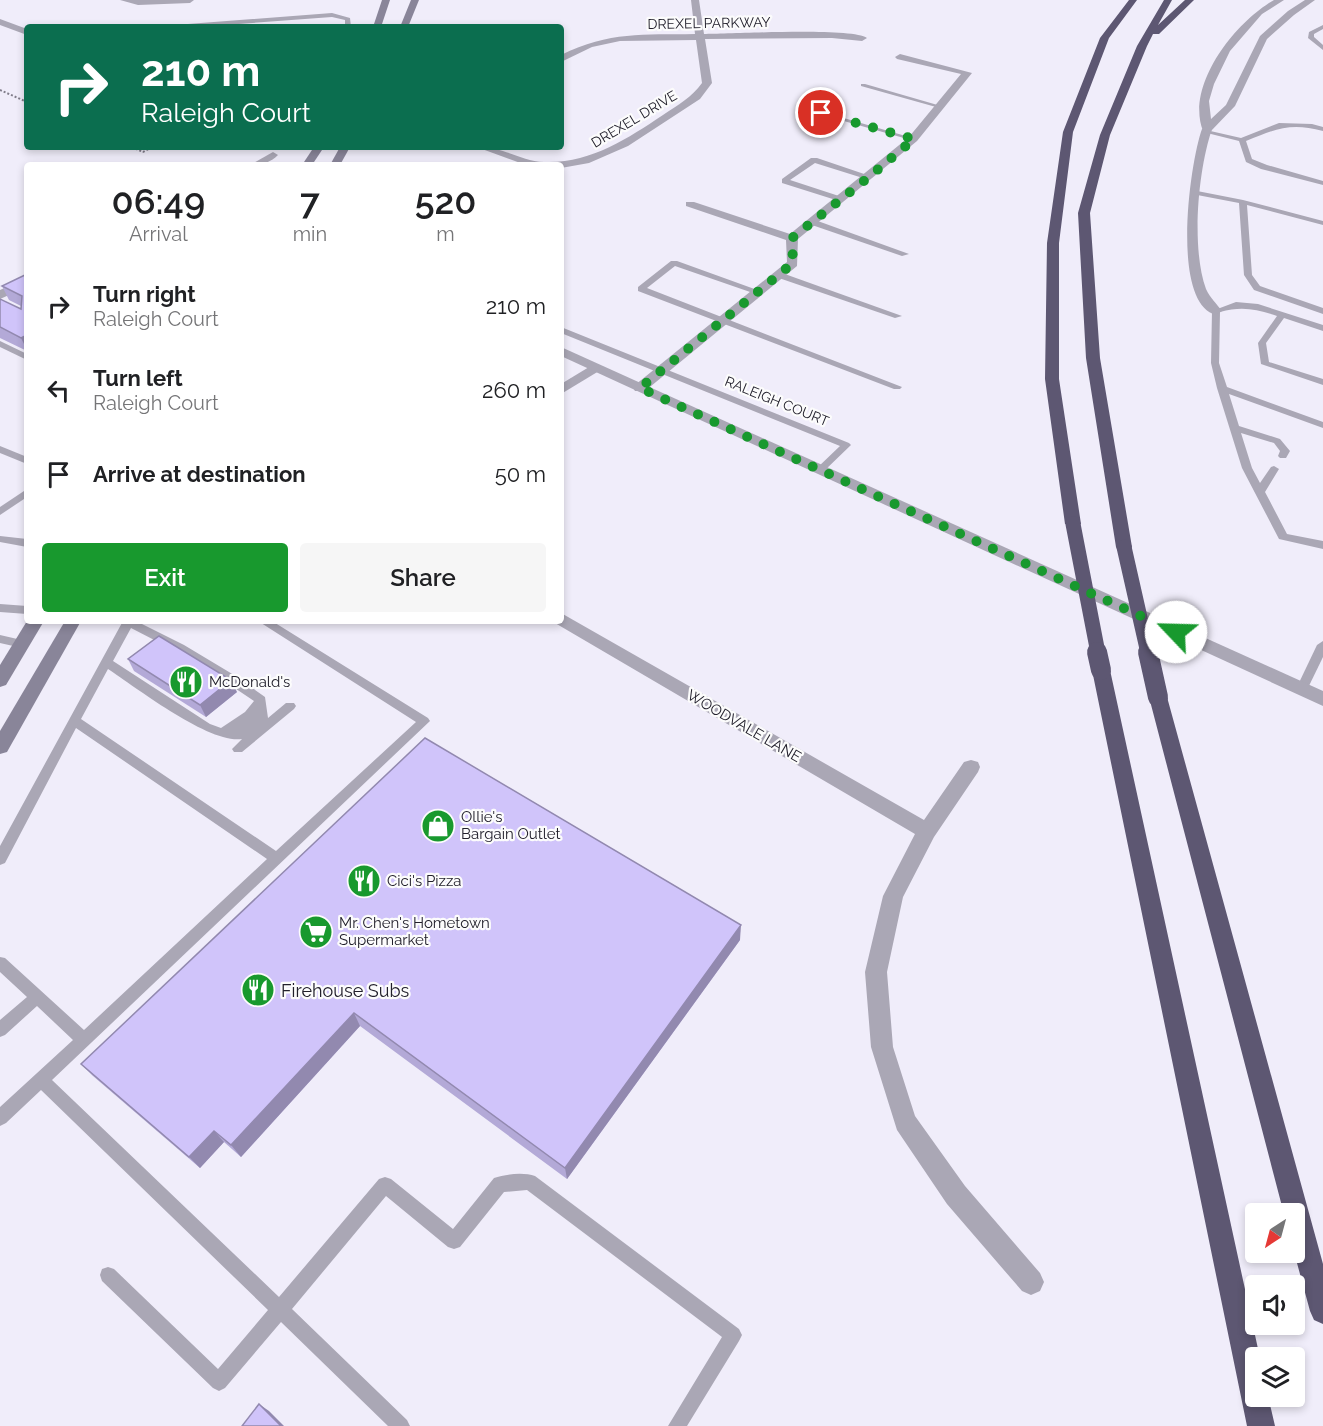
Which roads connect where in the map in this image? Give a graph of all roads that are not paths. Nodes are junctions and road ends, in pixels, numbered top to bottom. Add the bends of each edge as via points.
1 (124, 0) edge
2 (190, 0) edge
3 (386, 0) edge
4 (415, 0) edge
5 (695, 0) edge
6 (1133, 0) edge
7 (1168, 0) edge
8 (1190, 0) edge
9 (1280, 0) edge
10 (1311, 0) edge
11 (0, 22) edge
12 (214, 24) edge
13 (348, 24) edge
14 (378, 24) edge
15 (405, 24) edge
16 (1323, 27) edge
17 (24, 31) edge
18 (701, 36) junction
19 (862, 38) dead end
20 (1142, 46) junction
21 (1323, 48) edge
22 (900, 57) dead end
23 (564, 58) edge
24 (863, 85) dead end
25 (938, 106) junction
26 (821, 113) dead end
27 (1323, 129) edge
28 (1207, 131) junction
29 (914, 139) junction
30 (1242, 140) junction
31 (493, 150) edge
32 (273, 155) dead end
33 (260, 162) edge
34 (530, 162) edge
35 (564, 164) edge
36 (869, 177) junction
37 (1323, 183) edge
38 (1195, 192) junction
39 (839, 199) junction
40 (1243, 201) junction
41 (690, 204) dead end
42 (812, 222) junction
43 (1323, 223) edge
44 (792, 238) junction
45 (905, 254) dead end
46 (779, 275) junction
47 (24, 284) edge
48 (756, 291) junction
49 (3, 301) edge
50 (1216, 311) junction
51 (1323, 311) edge
52 (1283, 314) junction
53 (898, 316) dead end
54 (725, 320) junction
55 (1323, 328) edge
56 (564, 331) edge
57 (0, 344) edge
58 (564, 353) edge
59 (24, 356) edge
60 (594, 368) junction
61 (662, 371) junction
62 (1323, 382) edge
63 (897, 387) dead end
64 (564, 388) edge
65 (640, 388) junction
66 (1222, 388) junction
67 (1323, 425) edge
68 (1234, 428) junction
69 (0, 449) edge
70 (1282, 456) dead end
71 (24, 460) edge
72 (1274, 469) dead end
73 (820, 470) junction
74 (1259, 493) junction
75 (24, 494) edge
76 (0, 512) edge
77 (0, 539) edge
78 (24, 543) edge
79 (1323, 545) edge
80 (0, 608) edge
81 (24, 610) edge
82 (564, 621) edge
83 (34, 624) edge
84 (71, 624) edge
85 (127, 624) edge
86 (132, 624) edge
87 (269, 624) edge
88 (0, 639) edge
89 (22, 644) junction
90 (1323, 645) edge
91 (107, 663) junction
92 (0, 680) edge
93 (1302, 689) junction
94 (1323, 699) edge
95 (290, 706) dead end
96 (74, 721) junction
97 (0, 747) edge
98 (238, 749) dead end
99 (970, 767) dead end
100 (927, 831) junction
101 (0, 859) edge
102 (277, 859) junction
103 (0, 963) edge
104 (37, 997) junction
105 (0, 1030) edge
106 (84, 1040) junction
107 (41, 1080) junction
108 (0, 1118) edge
109 (108, 1275) dead end
110 (1031, 1282) dead end
111 (281, 1310) junction
112 (1323, 1311) edge
113 (401, 1426) edge
114 (677, 1426) edge
115 (1261, 1426) edge

1 - 2 street
3 - 14 main road
4 - 15 main road
5 - 18 street, DREXEL DRIVE
6 - 115 highway, bridge via 1105,38 1068,132 1053,243 1052,379 1072,524 1101,670
7 - 20 highway
8 - 20 highway
9 - 28 street via 1259,12 1226,50 1204,101
10 - 28 street via 1263,38 1230,106
11 - 17 street
12 - 13 lane via 332,15 348,19
16 - 21 lane via 1311,33 1311,38
18 - 19 street, DREXEL PARKWAY
18 - 23 street, DREXEL PARKWAY via 602,41
18 - 35 street, DREXEL DRIVE via 707,83 697,97 603,155
20 - 112 highway, bridge via 1104,135 1084,213 1093,358 1124,547 1158,697
22 - 25 street via 967,73
24 - 25 lane
25 - 29 street
26 - 29 lane
27 - 30 lane via 1279,125
28 - 30 lane
28 - 38 street via 1201,142
29 - 36 street
30 - 37 lane via 1249,160
31 - 34 street, DREXEL DRIVE
32 - 33 street
36 - 39 street
36 - 39 lane via 814,160 785,181
38 - 40 lane
38 - 50 street via 1198,284 1203,297
39 - 42 street
40 - 43 lane
40 - 51 lane via 1248,275 1257,288
41 - 44 street
42 - 44 street
42 - 45 lane
44 - 46 street via 793,263
46 - 48 street
46 - 53 lane
47 - 49 street
48 - 54 street
48 - 54 lane via 674,263 641,289
50 - 52 lane via 1236,305
50 - 66 lane via 1215,363
52 - 55 lane
52 - 62 lane via 1262,343 1266,364
54 - 61 street
54 - 63 lane
56 - 61 lane, RALEIGH COURT
57 - 59 lane
58 - 60 street
60 - 64 street
60 - 65 street
61 - 65 street
61 - 73 lane, RALEIGH COURT via 846,445
65 - 73 street
66 - 67 lane
66 - 68 lane
68 - 70 lane via 1277,441 1285,451
68 - 74 lane via 1246,468
69 - 71 lane
72 - 74 lane
73 - 93 street
74 - 79 lane via 1283,537
75 - 76 lane
77 - 78 lane
80 - 81 lane
82 - 100 street, WOODVALE LANE
83 - 89 main road
84 - 97 main road
85 - 91 lane
86 - 91 lane via 166,640 261,700 249,715 222,733
87 - 102 lane via 424,721
88 - 89 lane
89 - 92 main road
90 - 93 lane
91 - 96 lane
93 - 94 street
95 - 98 lane
96 - 101 lane
96 - 102 lane
99 - 100 street
100 - 110 street via 893,896 876,972 882,1047 905,1122 956,1195
102 - 106 lane
103 - 104 lane
104 - 105 lane
104 - 106 lane
106 - 107 lane
107 - 108 lane
107 - 111 lane
109 - 111 lane via 219,1382
111 - 113 lane
111 - 114 lane via 385,1185 454,1241 500,1184 529,1182 733,1335

